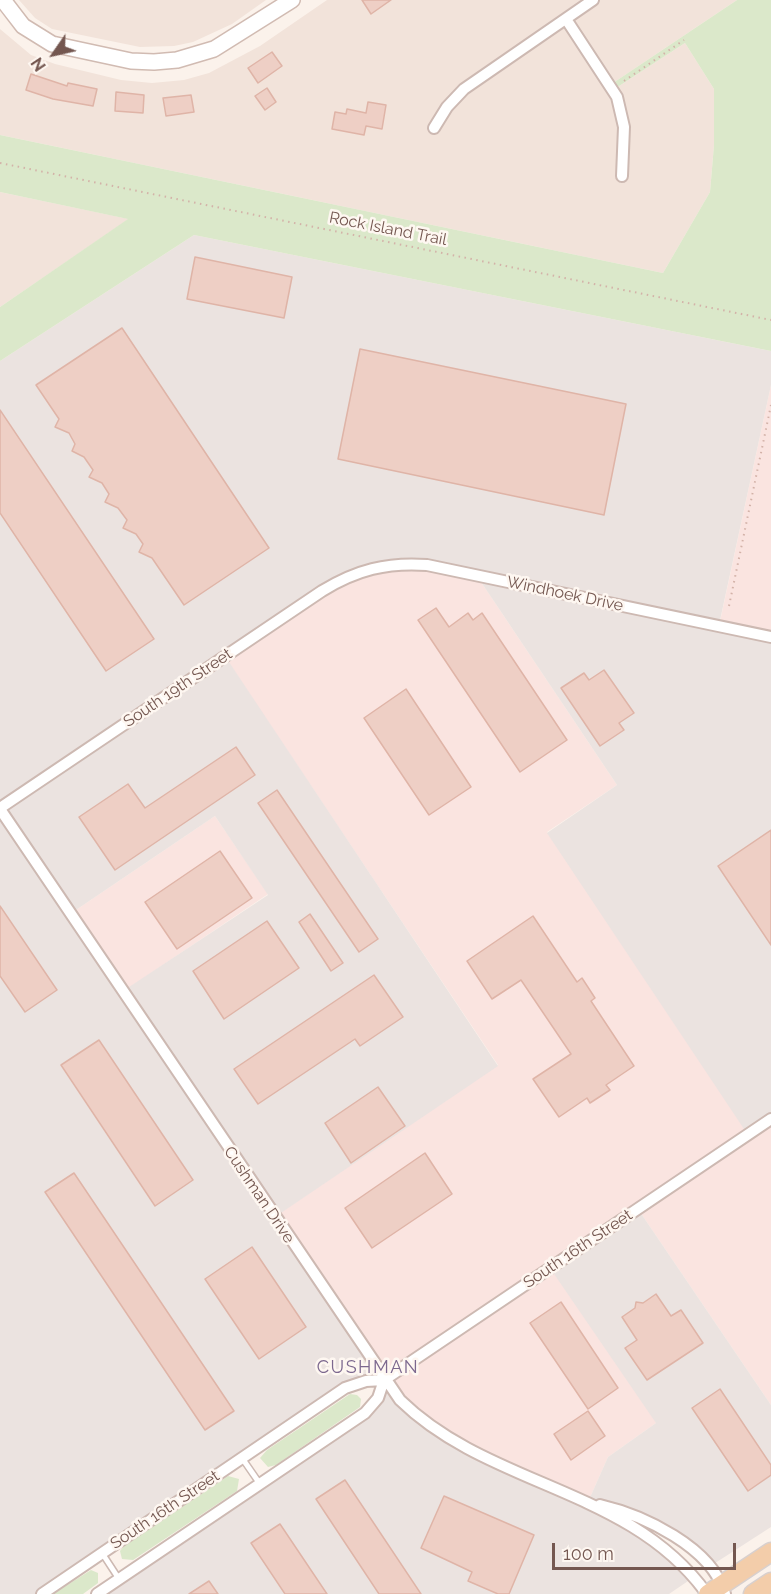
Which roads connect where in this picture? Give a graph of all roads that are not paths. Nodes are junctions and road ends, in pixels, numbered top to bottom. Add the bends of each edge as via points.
1 (292, 0) edge
2 (593, 0) edge
3 (2, 1) edge
4 (566, 19) junction
5 (434, 128) dead end
6 (622, 176) dead end
7 (358, 572) joint
8 (771, 637) edge
9 (0, 809) edge
10 (771, 1119) edge
11 (384, 1380) junction
12 (242, 1458) junction
13 (260, 1484) junction
14 (588, 1502) junction
15 (771, 1552) edge
16 (102, 1553) junction
17 (120, 1579) junction
18 (771, 1582) edge
19 (716, 1592) edge
20 (42, 1594) edge
21 (97, 1594) edge
22 (753, 1594) edge

1 - 3 street via 214,49 154,62 131,61 52,44 23,26
2 - 4 street
4 - 5 street via 464,89
4 - 6 street via 617,97 624,127
7 - 8 street, Windhoek Drive via 385,565 427,565
7 - 9 street, South 19th Street via 322,591
9 - 11 street, Cushman Drive
10 - 11 street, South 16th Street
11 - 12 street, South 16th Street via 345,1388
11 - 13 street, South 16th Street via 378,1398 365,1413
11 - 14 street, Cushman Drive via 419,1419 459,1446
12 - 13 lane
12 - 16 street, South 16th Street
13 - 17 street, South 16th Street
14 - 19 street, Cushman Drive via 664,1547
14 - 19 street, Cushman Drive via 624,1510 670,1532 709,1567
15 - 19 main road
16 - 17 lane
16 - 20 street, South 16th Street
17 - 21 street, South 16th Street
18 - 22 main road

